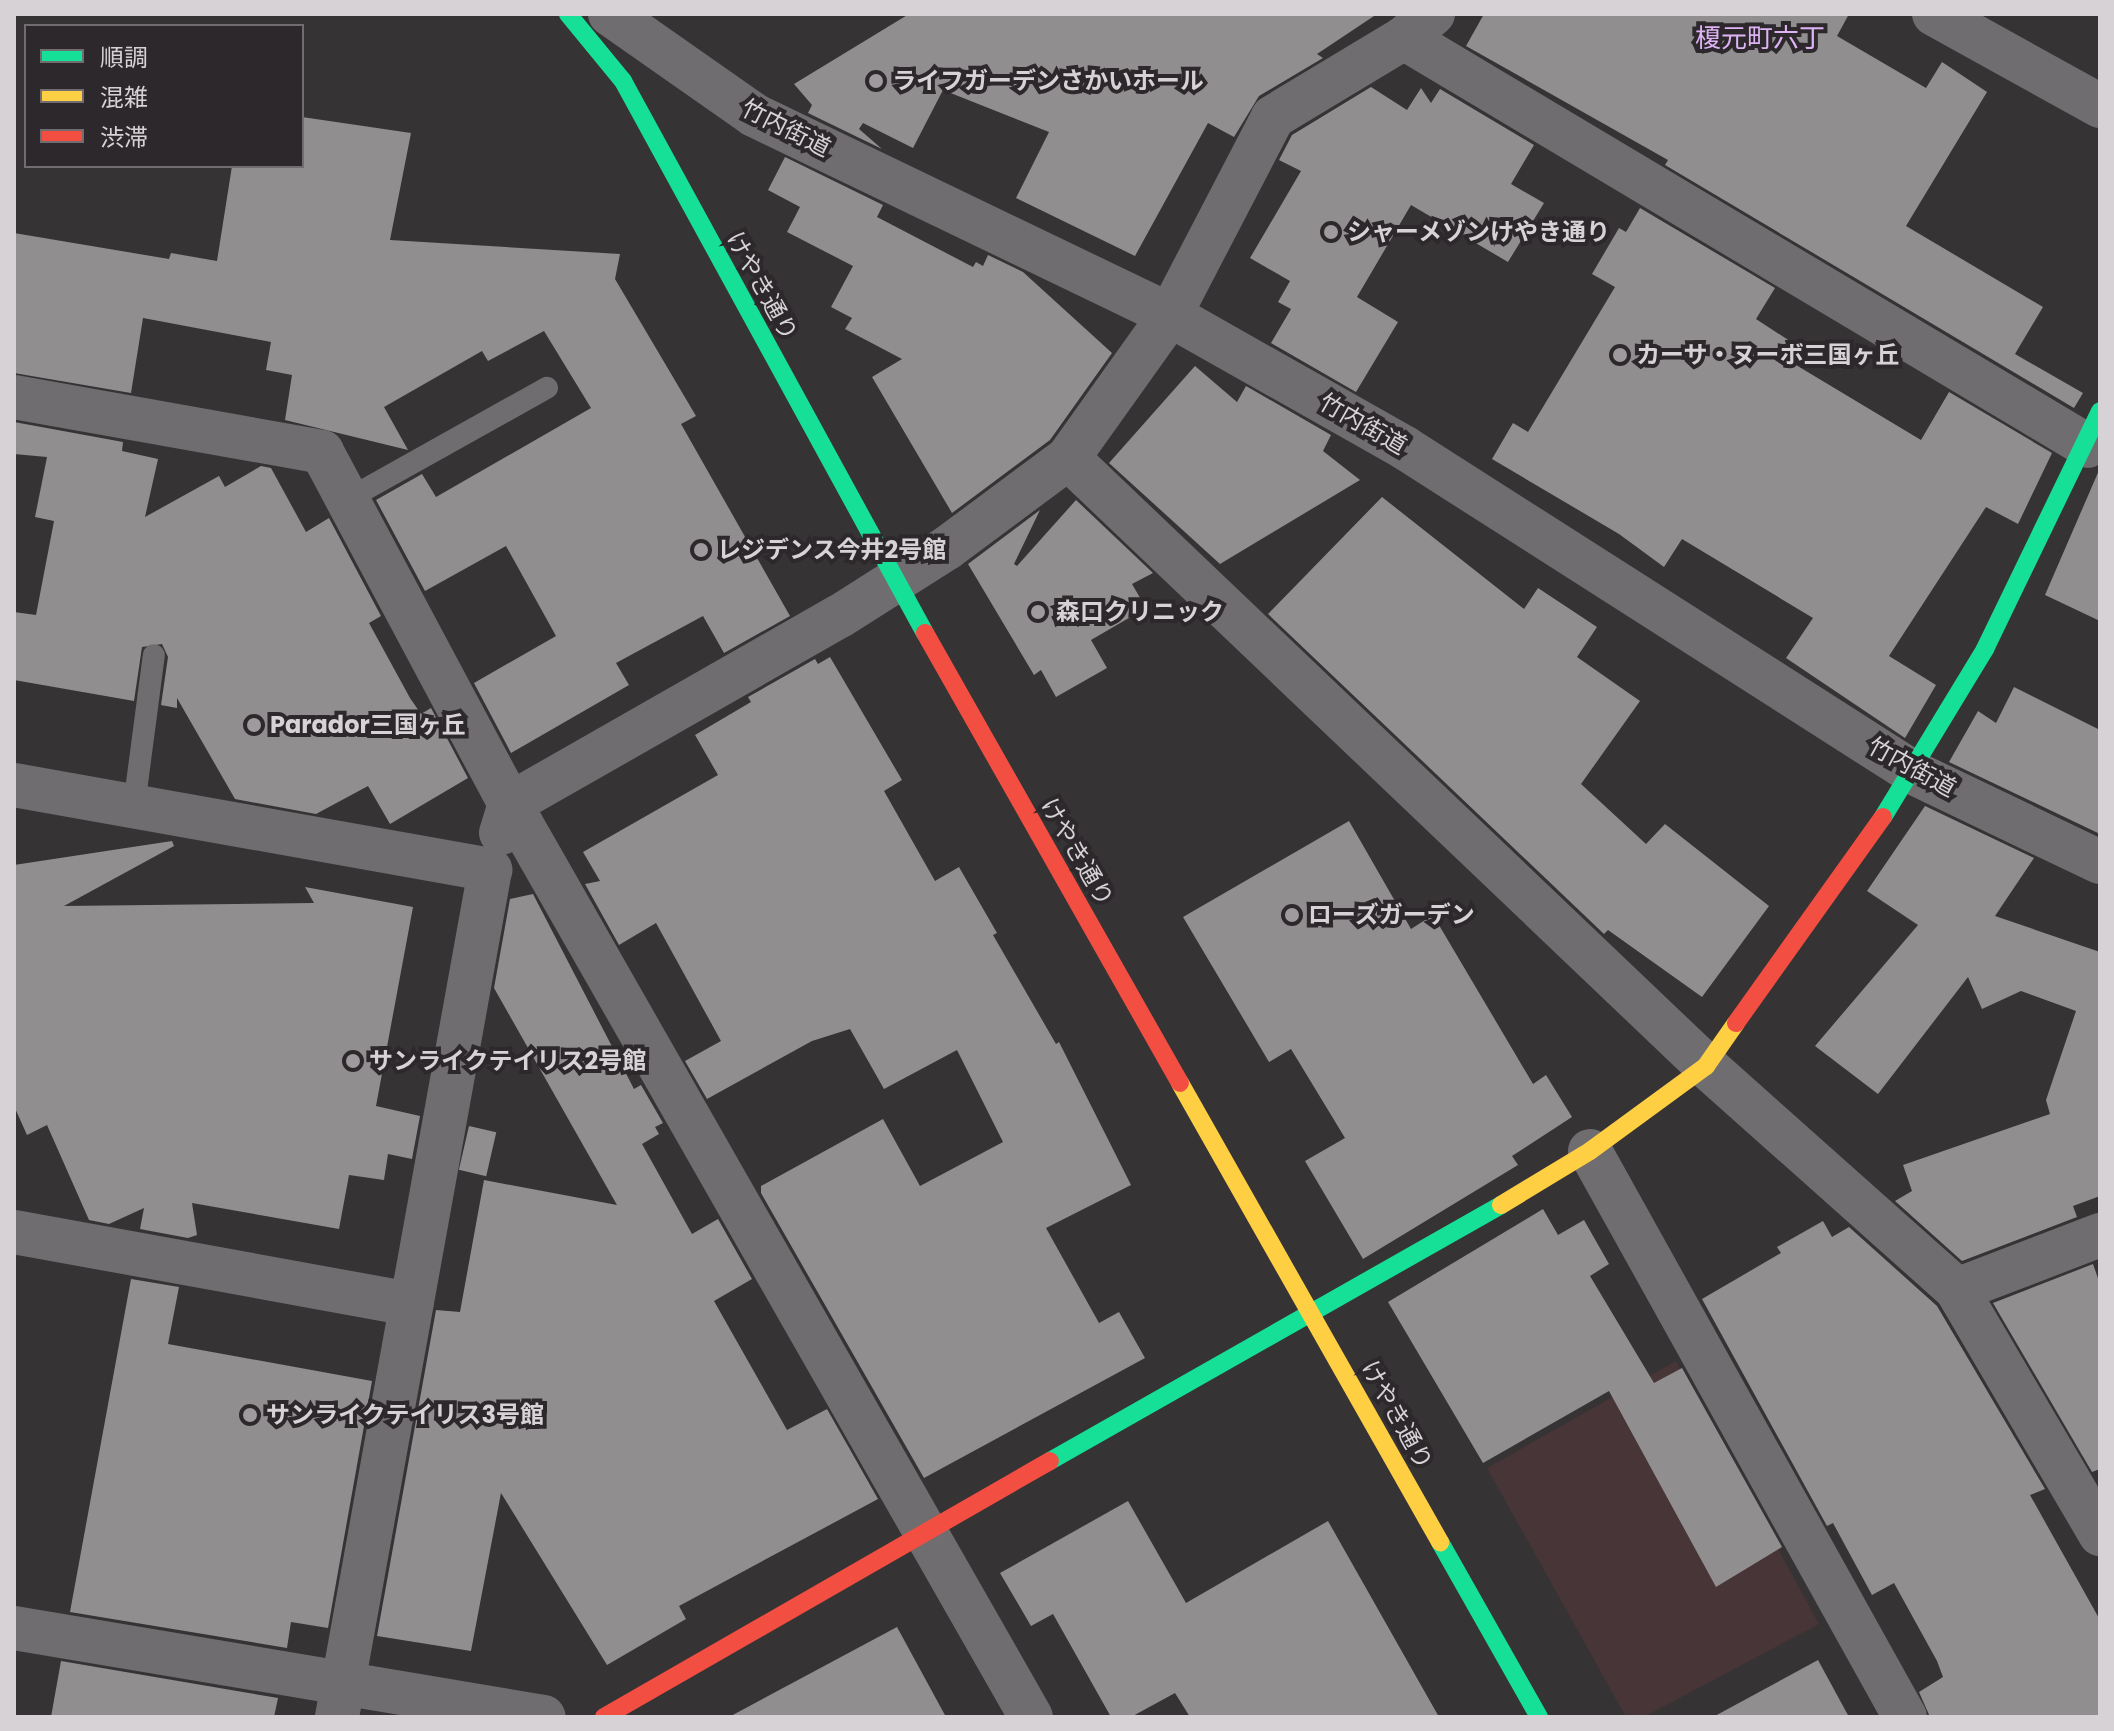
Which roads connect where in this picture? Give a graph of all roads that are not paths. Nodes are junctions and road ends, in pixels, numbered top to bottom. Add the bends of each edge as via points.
1 (568, 14) edge
2 (610, 14) edge
3 (1934, 14) edge
4 (1418, 26) edge
5 (2100, 106) edge
6 (1170, 315) junction
7 (547, 388) dead end
8 (14, 397) edge
9 (2094, 429) edge
10 (1068, 458) junction
11 (348, 499) junction
12 (895, 580) junction
13 (154, 655) dead end
14 (1914, 773) junction
15 (14, 785) edge
16 (510, 804) junction
17 (134, 806) junction
18 (2100, 862) edge
19 (490, 870) junction
20 (1706, 1066) junction
21 (1590, 1151) junction
22 (14, 1232) edge
23 (2100, 1235) edge
24 (1957, 1290) junction
25 (412, 1304) junction
26 (1312, 1315) junction
27 (2095, 1510) edge
28 (926, 1530) junction
29 (14, 1628) edge
30 (341, 1700) edge
31 (544, 1717) edge
32 (604, 1717) edge
33 (1031, 1717) edge
34 (1539, 1717) edge
35 (1905, 1717) edge

1 - 12 street, けやき通り via 623,81
2 - 6 street, 竹内街道 via 754,115
3 - 5 street
4 - 6 street via 1273,117
4 - 9 street
6 - 10 street
6 - 14 street, 竹内街道 via 1405,448
7 - 11 lane
8 - 11 street via 322,452
9 - 14 street via 1985,649
10 - 12 street
10 - 20 street
11 - 16 street
12 - 16 street
12 - 26 street, けやき通り
13 - 17 lane
14 - 18 street, 竹内街道
14 - 20 street
15 - 17 street
16 - 19 street
16 - 28 street
17 - 19 street
19 - 25 street
20 - 21 street
20 - 24 street
21 - 26 street
21 - 35 street
22 - 25 street
23 - 24 street
24 - 27 street
25 - 30 street
26 - 28 street
26 - 34 street, けやき通り
28 - 32 street
28 - 33 street
29 - 30 street
30 - 31 street

